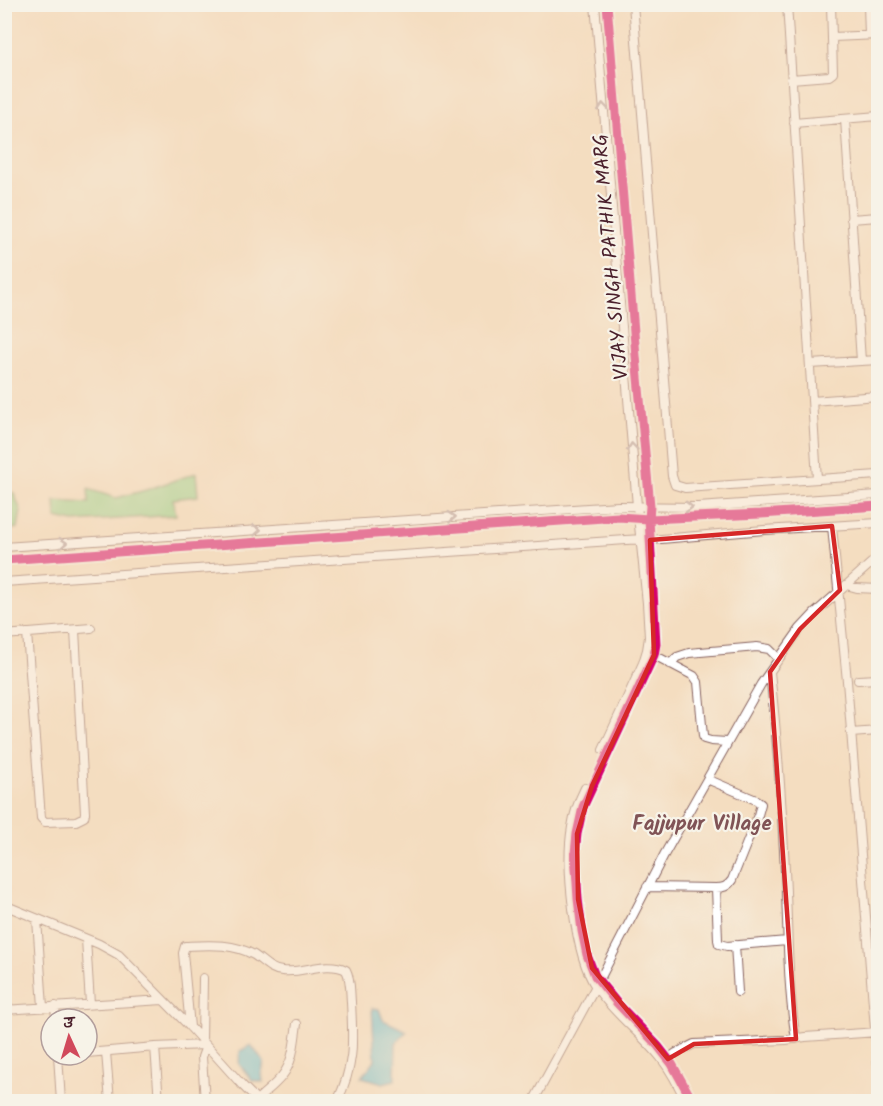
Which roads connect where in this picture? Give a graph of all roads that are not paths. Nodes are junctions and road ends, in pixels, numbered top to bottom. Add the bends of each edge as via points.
1 (595, 4) edge
2 (608, 4) edge
3 (633, 4) edge
4 (787, 4) edge
5 (831, 4) edge
6 (868, 4) edge
7 (879, 35) edge
8 (869, 36) junction
9 (833, 37) junction
10 (791, 79) junction
11 (879, 116) edge
12 (845, 119) junction
13 (794, 123) junction
14 (879, 217) edge
15 (851, 219) junction
16 (879, 360) edge
17 (861, 361) junction
18 (810, 364) junction
19 (879, 396) edge
20 (812, 401) junction
21 (879, 476) edge
22 (817, 479) junction
23 (879, 495) edge
24 (637, 506) junction
25 (650, 506) junction
26 (879, 506) edge
27 (639, 518) junction
28 (649, 519) junction
29 (879, 524) edge
30 (832, 526) junction
31 (646, 539) junction
32 (4, 547) edge
33 (879, 558) edge
34 (4, 560) edge
35 (4, 582) edge
36 (843, 587) junction
37 (879, 589) edge
38 (91, 628) dead end
39 (75, 630) junction
40 (27, 633) junction
41 (4, 635) edge
42 (654, 656) junction
43 (779, 659) junction
44 (670, 664) junction
45 (770, 672) junction
46 (879, 679) edge
47 (858, 680) dead end
48 (879, 731) edge
49 (851, 733) junction
50 (727, 742) junction
51 (707, 779) junction
52 (647, 887) junction
53 (716, 888) junction
54 (4, 905) edge
55 (37, 919) junction
56 (86, 939) junction
57 (787, 941) junction
58 (735, 945) junction
59 (204, 978) dead end
60 (597, 984) junction
61 (738, 992) dead end
62 (163, 1000) junction
63 (90, 1004) junction
64 (55, 1006) joint
65 (39, 1007) edge
66 (43, 1007) joint
67 (4, 1010) edge
68 (297, 1024) dead end
69 (190, 1027) junction
70 (877, 1032) edge
71 (796, 1039) junction
72 (204, 1044) junction
73 (155, 1047) junction
74 (99, 1052) edge
75 (106, 1052) junction
76 (668, 1059) junction
77 (879, 1066) edge
78 (59, 1067) edge
79 (258, 1100) edge
80 (61, 1101) edge
81 (110, 1101) edge
82 (159, 1101) edge
83 (205, 1101) edge
84 (337, 1101) edge
85 (533, 1101) edge
86 (686, 1101) edge
87 (693, 1101) edge

24 -> 1 street, VIJAY SINGH PATHIK MARG
2 - 25 street, VIJAY SINGH PATHIK MARG
3 - 22 street via 673,481 685,488
4 - 10 street
5 - 9 street
6 - 8 street
7 - 8 street
8 - 9 street
9 - 10 street via 831,75
10 - 13 street
11 - 12 street
12 - 13 street
12 - 15 street
13 - 18 street
14 - 15 street
15 - 17 street
16 - 17 street
17 - 18 street
18 - 20 street
19 - 20 street
20 - 22 street
21 - 22 street
25 -> 23 street via 698,507
24 - 25 street
24 - 27 street, VIJAY SINGH PATHIK MARG
32 -> 24 street
25 - 28 street, VIJAY SINGH PATHIK MARG
26 - 28 street
27 - 28 street
27 - 31 street, VIJAY SINGH PATHIK MARG
27 - 34 street
28 - 31 street, VIJAY SINGH PATHIK MARG
29 - 30 street
30 - 31 street
30 - 36 street
31 - 35 street
31 - 42 street via 656,630
31 - 60 street via 647,650 580,798 571,829 570,870 577,935 588,972
33 - 36 street
36 - 37 street
36 - 43 street via 800,629
36 - 49 street
38 - 39 street
39 - 40 street
39 - 40 street via 85,813 81,820 70,821 45,822 41,818
40 - 41 street
42 - 44 street
42 - 60 street via 592,786 577,834 576,873 582,931
43 - 44 street via 768,649 757,647 689,653
43 - 45 street
44 - 50 street via 698,682 704,739
45 - 50 street
45 - 57 street
46 - 47 street
48 - 49 street
49 - 70 street
50 - 51 street
51 - 52 street
51 - 53 street via 759,801 761,807 732,880 723,888
52 - 53 street
52 - 60 street
53 - 58 street via 719,944
54 - 55 street
55 - 56 street
55 - 66 street
56 - 62 street via 119,955
56 - 63 street
57 - 58 street
57 - 71 street
58 - 61 street
59 - 72 street
60 - 76 street
60 - 85 street
60 - 86 street via 619,1015 660,1057
62 - 63 street
62 - 69 street
63 - 64 street
64 - 66 street
65 - 67 street
68 - 79 street via 289,1064
69 - 72 street
69 - 84 street via 185,946 235,947 280,971 334,966 346,970 352,1052 350,1069
70 - 71 street
70 - 77 street
71 - 76 street via 694,1044
72 - 73 street
72 - 79 street
72 - 83 street
73 - 75 street
73 - 82 street
74 - 75 street
75 - 81 street
76 - 87 street
78 - 80 street

